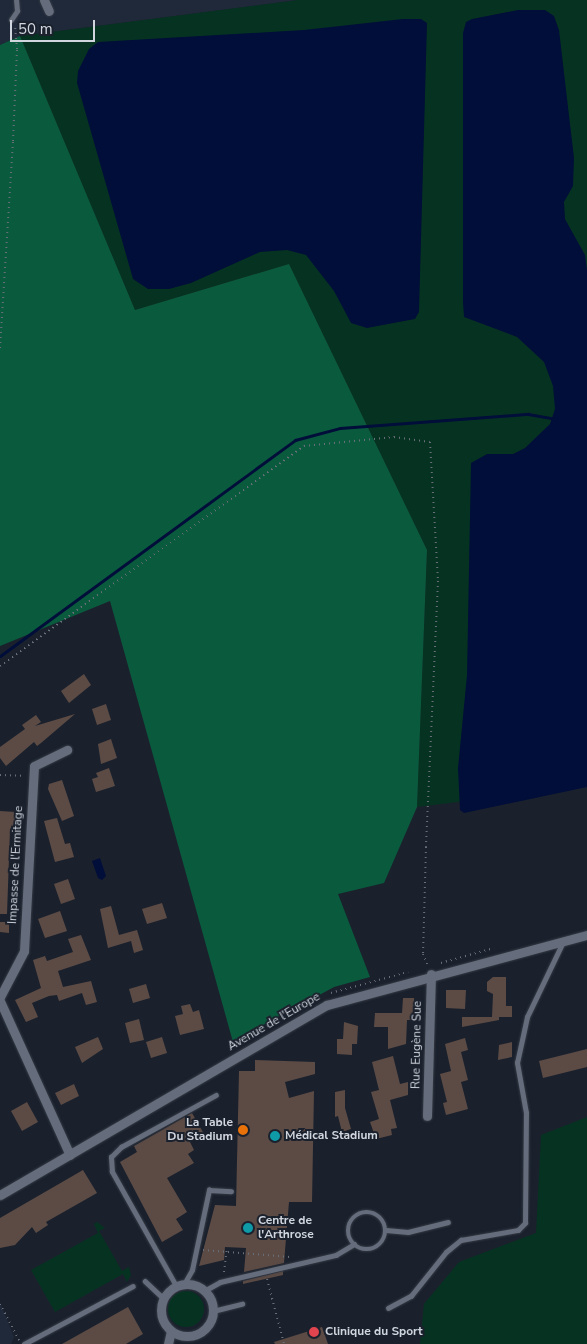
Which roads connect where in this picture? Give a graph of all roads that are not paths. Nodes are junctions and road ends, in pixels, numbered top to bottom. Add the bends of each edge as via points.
1 (16, 0) edge
2 (44, 0) edge
3 (49, 11) dead end
4 (11, 20) road end
5 (67, 750) dead end
6 (587, 935) edge
7 (563, 941) junction
8 (431, 974) junction
9 (0, 997) edge
10 (0, 1001) edge
11 (216, 1095) dead end
12 (427, 1116) dead end
13 (70, 1155) junction
14 (231, 1191) dead end
15 (0, 1195) edge
16 (448, 1222) dead end
17 (386, 1230) junction
18 (354, 1244) junction
19 (144, 1281) dead end
20 (180, 1285) junction
21 (133, 1286) dead end
22 (204, 1291) junction
23 (163, 1298) junction
24 (242, 1304) dead end
25 (388, 1308) dead end
26 (212, 1311) junction
27 (172, 1330) junction
28 (198, 1333) junction
29 (22, 1344) edge
30 (168, 1344) edge
31 (195, 1344) edge

1 - 4 lane via 18,11
2 - 3 street
5 - 9 street, Impasse de l'Ermitage via 34,766 24,951
6 - 7 street, Avenue de l'Europe
7 - 8 street, Avenue de l'Europe
7 - 25 lane via 527,1016 518,1063 526,1113 525,1222 518,1230 461,1240 446,1252 411,1296
8 - 12 street, Rue Eugène Sue
8 - 13 street, Avenue de l'Europe via 327,1005
10 - 13 street
11 - 20 lane via 121,1147 111,1157 112,1172
13 - 15 street, Avenue de l'Europe
14 - 20 lane via 209,1190 192,1270
16 - 17 lane via 408,1232
17 - 18 lane via 383,1240 375,1248 364,1249
17 - 18 lane via 378,1215 361,1213 349,1226
18 - 22 lane via 336,1255 220,1282
19 - 23 lane
20 - 22 street
20 - 23 street
21 - 29 lane
22 - 26 street via 210,1298
23 - 27 street via 163,1320
24 - 26 lane
26 - 28 street via 211,1320
27 - 28 street via 182,1336
27 - 30 street
28 - 31 street

